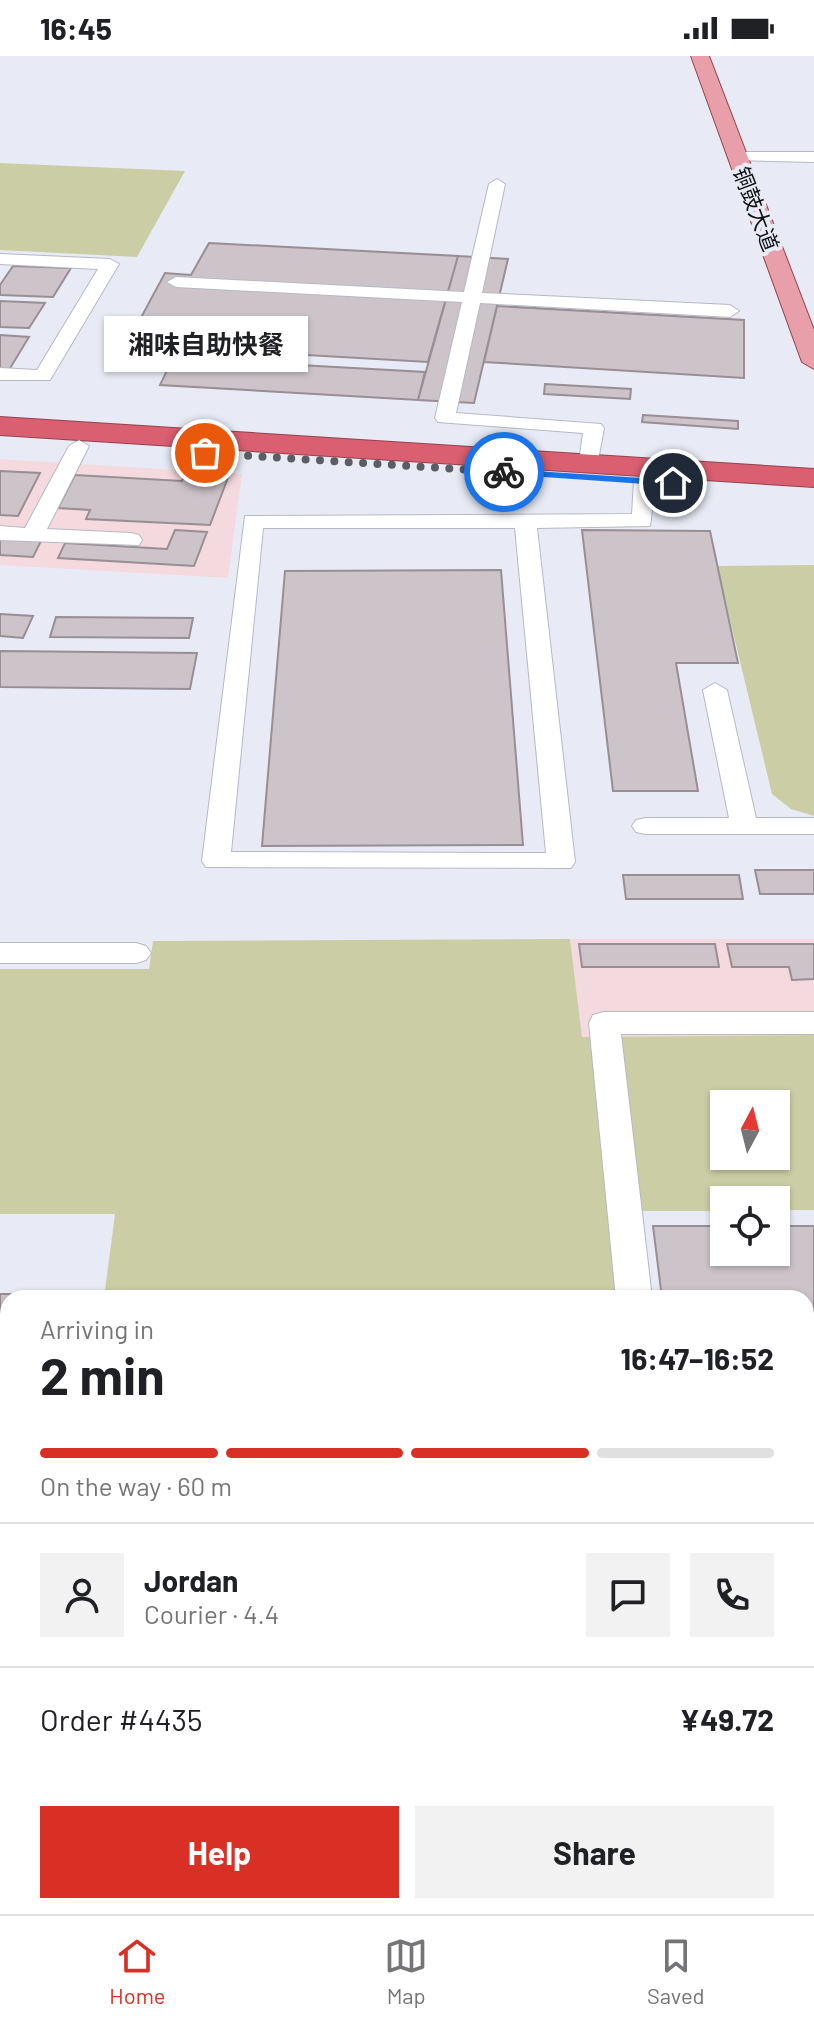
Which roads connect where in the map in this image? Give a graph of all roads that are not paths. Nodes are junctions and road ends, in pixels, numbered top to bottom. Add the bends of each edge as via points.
1 (700, 56) edge
2 (736, 157) junction
3 (814, 157) edge
4 (497, 184) dead end
5 (0, 259) edge
6 (176, 282) dead end
7 (472, 297) junction
8 (730, 311) dead end
9 (814, 362) edge
10 (0, 374) edge
11 (0, 426) edge
12 (0, 442) edge
13 (79, 446) junction
14 (590, 462) junction
15 (814, 478) edge
16 (645, 481) junction
17 (814, 493) edge
18 (525, 521) junction
19 (0, 533) edge
20 (33, 534) junction
21 (131, 540) dead end
22 (715, 690) dead end
23 (646, 826) dead end
24 (744, 826) junction
25 (814, 826) edge
26 (0, 953) edge
27 (136, 953) dead end
28 (814, 1023) edge
29 (633, 1290) edge

1 - 2 main road, 铜鼓大道
2 - 3 street
2 - 9 main road, 铜鼓大道
4 - 7 street
5 - 10 street via 110,264 43,376
6 - 7 street
7 - 8 street
7 - 14 street via 445,418 594,428
11 - 14 highway
12 - 13 highway
13 - 16 highway
13 - 20 street
14 - 15 highway
16 - 17 highway
16 - 18 street via 642,521
18 - 18 street via 253,521 216,861 561,862
19 - 20 street
20 - 21 street
22 - 24 street
23 - 24 street
24 - 25 street
26 - 27 street
28 - 29 street via 604,1023

